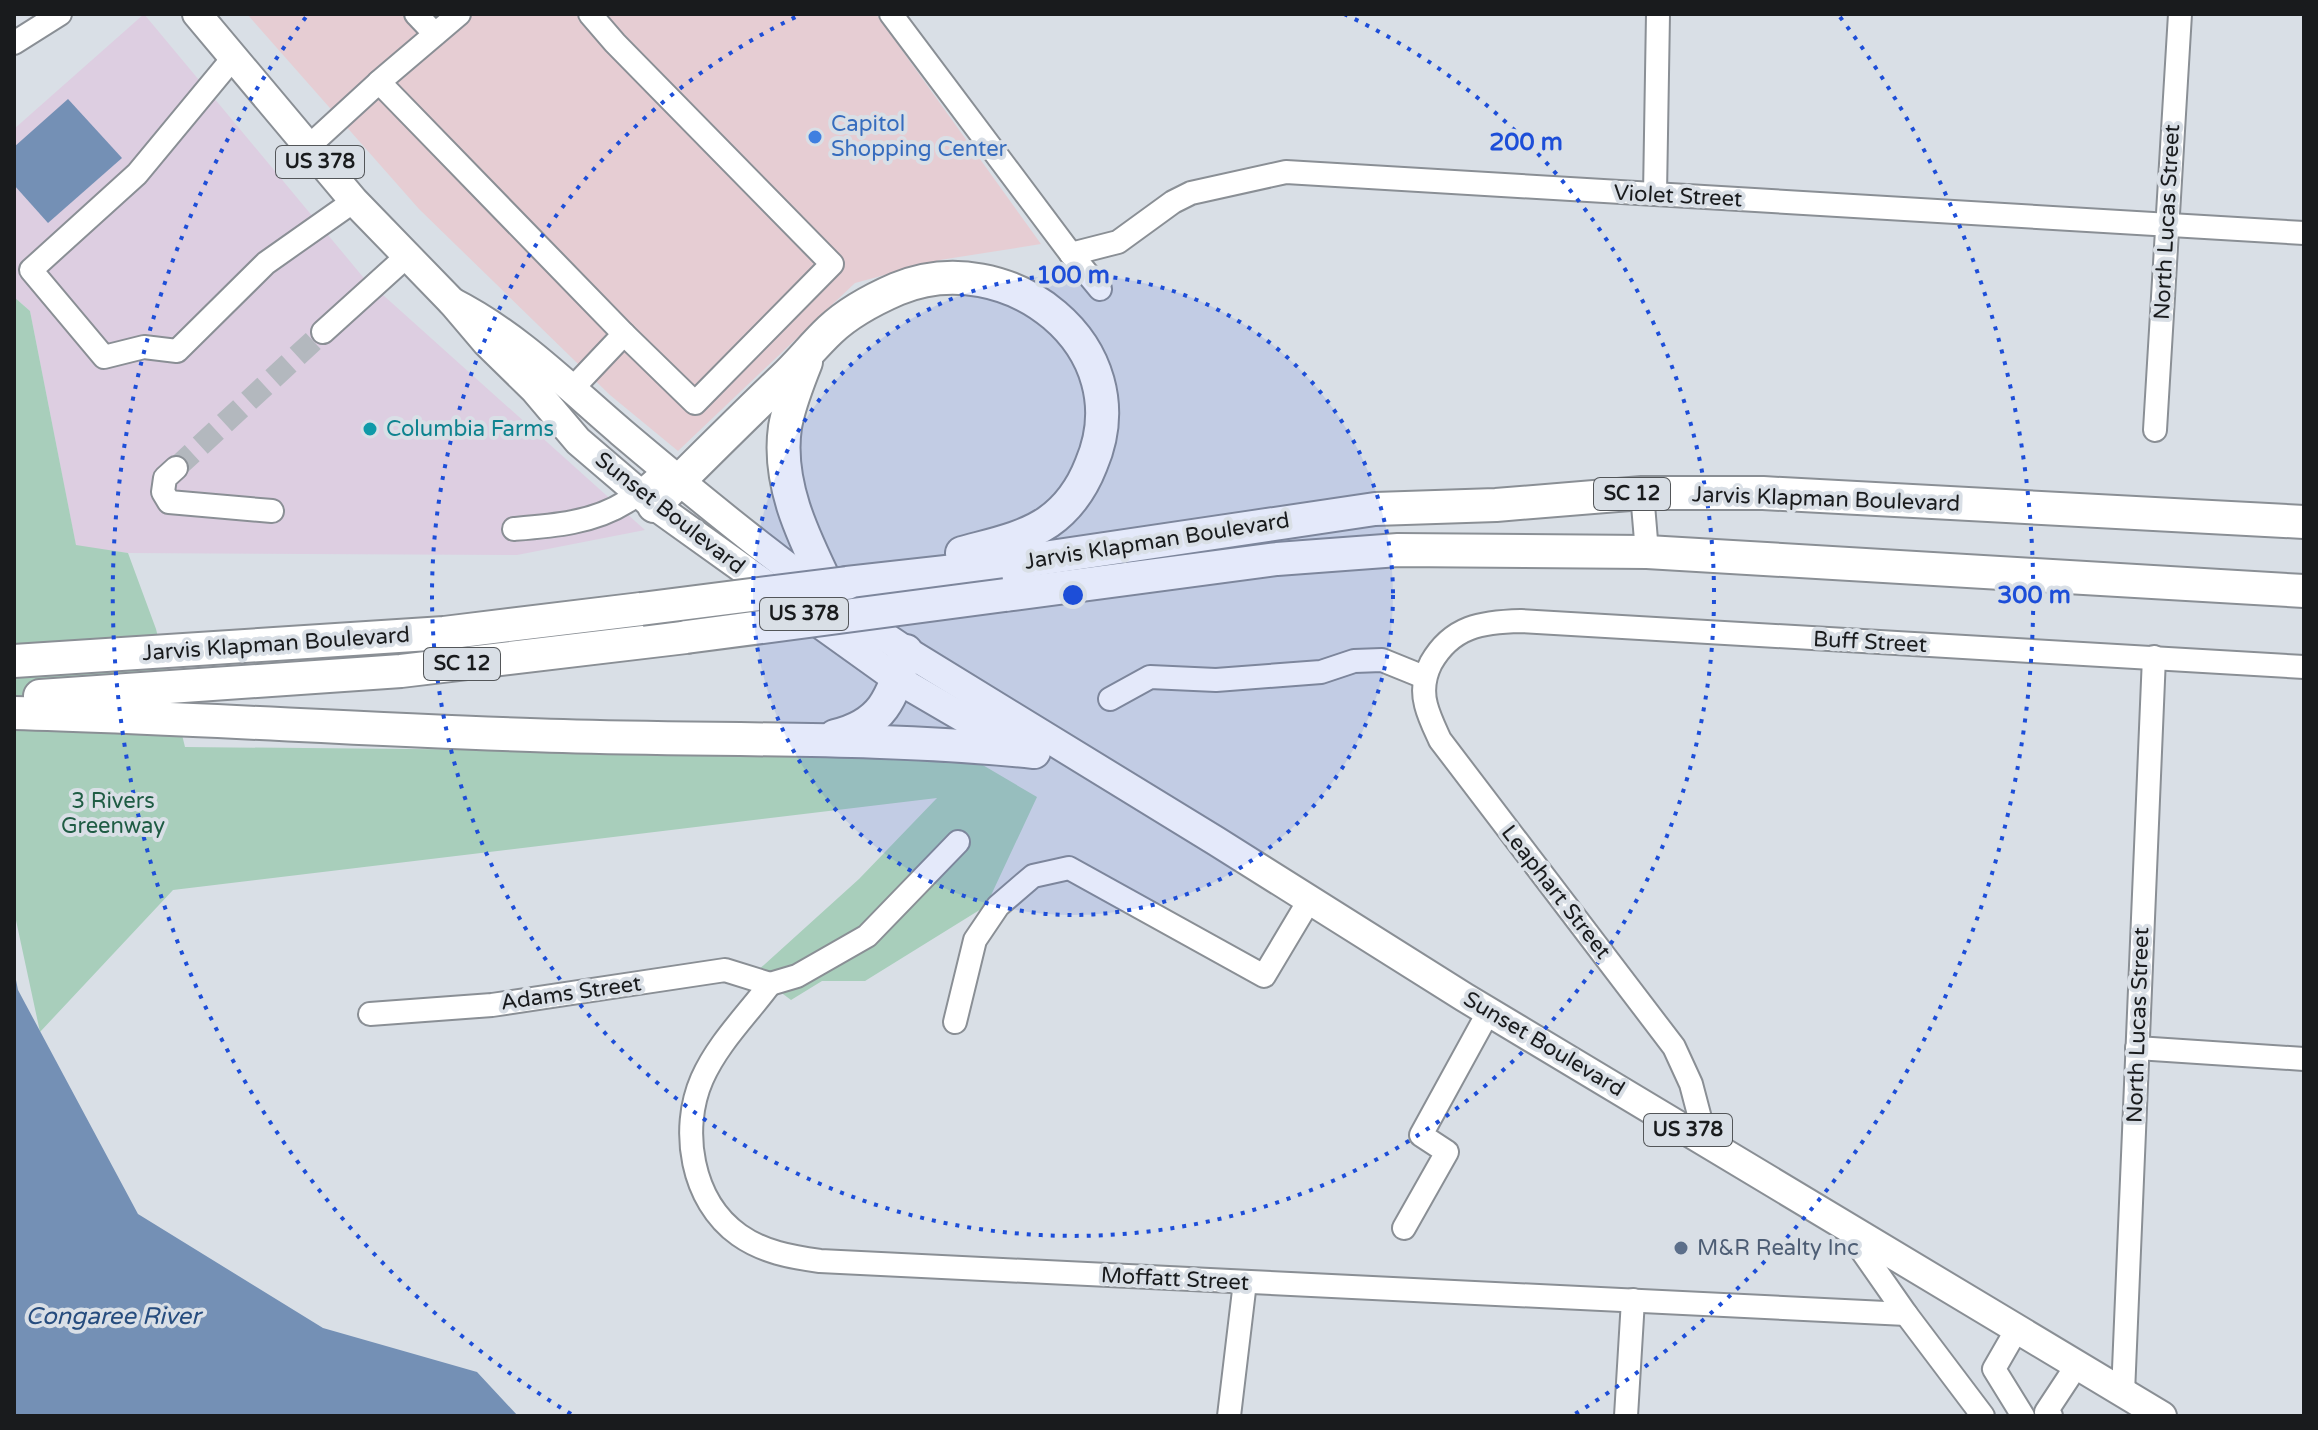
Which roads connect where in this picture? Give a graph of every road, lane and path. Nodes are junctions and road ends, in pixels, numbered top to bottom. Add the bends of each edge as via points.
1 (60, 14) edge
2 (197, 14) edge
3 (416, 14) edge
4 (459, 14) edge
5 (590, 14) edge
6 (891, 14) edge
7 (1658, 14) edge
8 (2180, 14) edge
9 (435, 34) junction
10 (14, 43) edge
11 (233, 58) junction
12 (379, 82) junction
13 (307, 148) junction
14 (1655, 194) junction
15 (354, 201) junction
16 (2167, 225) junction
17 (2304, 233) edge
18 (1071, 254) junction
19 (407, 256) junction
20 (1100, 289) dead end
21 (452, 302) junction
22 (323, 332) tunnel mouth
23 (624, 334) junction
24 (810, 354) junction
25 (572, 389) junction
26 (2155, 430) dead end
27 (176, 468) tunnel mouth
28 (673, 475) junction
29 (1642, 493) junction
30 (646, 499) junction
31 (272, 511) dead end
32 (2304, 522) edge
33 (514, 529) dead end
34 (1647, 552) junction
35 (956, 564) junction
36 (2304, 591) edge
37 (841, 592) junction
38 (2154, 657) junction
39 (14, 661) edge
40 (902, 665) junction
41 (2304, 667) edge
42 (1424, 677) junction
43 (14, 698) edge
44 (1110, 699) dead end
45 (14, 713) edge
46 (824, 739) junction
47 (1034, 752) junction
48 (1216, 841) junction
49 (958, 842) dead end
50 (1310, 899) junction
51 (770, 984) junction
52 (1489, 1011) junction
53 (370, 1014) dead end
54 (955, 1022) dead end
55 (2137, 1048) junction
56 (2304, 1059) edge
57 (1706, 1141) junction
58 (1845, 1227) junction
59 (1404, 1228) dead end
60 (1245, 1282) junction
61 (1633, 1300) junction
62 (1906, 1314) junction
63 (2017, 1329) junction
64 (2077, 1365) junction
65 (2139, 1407) edge
66 (2041, 1415) edge
67 (1229, 1416) edge
68 (1626, 1416) edge
69 (1983, 1416) edge

1 - 10 street
2 - 11 main road, Sunset Boulevard / US 378
3 - 9 street
4 - 9 street
5 - 23 street via 832,264 695,403
6 - 18 street
7 - 14 street
8 - 16 street, North Lucas Street
9 - 12 street
11 - 13 main road, Sunset Boulevard / US 378
11 - 15 street via 137,174 31,270 49,292 104,357 144,347 177,351 266,263
12 - 13 street
12 - 23 street
13 - 15 main road, Sunset Boulevard / US 378
14 - 16 street, Violet Street
14 - 18 street, Violet Street via 1286,172 1191,193 1118,242
15 - 19 main road, Sunset Boulevard / US 378
16 - 17 street, Violet Street
16 - 26 street, North Lucas Street
18 - 20 street
19 - 21 main road, Sunset Boulevard / US 378
19 - 22 street
21 - 25 main road, Sunset Boulevard / US 378 via 488,321
21 - 30 main road, Sunset Boulevard / US 378 via 578,441
23 - 25 street
24 - 28 highway
24 - 35 highway via 830,330 862,307 899,289 938,279 978,280 1017,291 1052,311 1080,342 1096,378 1101,418 1094,458 1076,494 1031,532
24 - 37 highway via 792,398 783,454 798,522
25 - 28 main road, Sunset Boulevard / US 378
27 - 31 street via 165,478 163,492 169,502
28 - 30 highway
28 - 37 main road, Sunset Boulevard / US 378
29 - 32 highway, Jarvis Klapman Boulevard / SC 12 via 1763,493
29 - 34 street
29 - 35 highway, Jarvis Klapman Boulevard / SC 12 via 1375,509
30 - 33 street via 601,515
30 - 40 main road, Sunset Boulevard / US 378
34 - 36 highway, Jarvis Klapman Boulevard / SC 12
34 - 43 highway, Jarvis Klapman Boulevard / SC 12, bridge via 1383,551 1277,559 401,671
35 - 37 highway, Jarvis Klapman Boulevard
37 - 39 highway, Jarvis Klapman Boulevard / SC 12, bridge via 444,633
37 - 40 main road, Sunset Boulevard / US 378
38 - 41 street, Buff Street
38 - 42 street, Buff Street via 1521,621 1460,631 1441,645
38 - 55 street, North Lucas Street
40 - 46 highway via 886,706 870,722
40 - 47 main road, Sunset Boulevard / US 378 via 969,721
40 - 48 main road, Sunset Boulevard / US 378
42 - 44 street via 1382,660 1354,661 1321,672 1216,680 1150,677
42 - 57 street, Leaphart Street via 1425,703 1451,757 1674,1047 1691,1084
45 - 46 highway via 565,736
46 - 47 highway
47 - 48 main road, Sunset Boulevard / US 378 via 1153,817
48 - 50 main road, Sunset Boulevard / US 378
49 - 51 street via 867,936 797,976
50 - 52 main road, Sunset Boulevard / US 378
50 - 54 street via 1264,976 1069,868 1033,876 998,906 975,940
51 - 53 street, Adams Street via 725,970 492,1005
51 - 60 street, Moffatt Street via 711,1060 690,1119 701,1183 736,1233 772,1252 820,1261
52 - 57 main road, Sunset Boulevard / US 378
52 - 59 street via 1421,1135 1447,1152
55 - 56 street
55 - 65 street, North Lucas Street
57 - 58 main road, Sunset Boulevard / US 378
58 - 62 street
58 - 63 main road, Sunset Boulevard / US 378
60 - 61 street, Moffatt Street
60 - 67 street
61 - 62 street, Moffatt Street
61 - 68 street
62 - 69 street
63 - 64 main road, Sunset Boulevard / US 378
63 - 66 street via 1994,1369
64 - 65 main road, Sunset Boulevard / US 378
64 - 66 street

